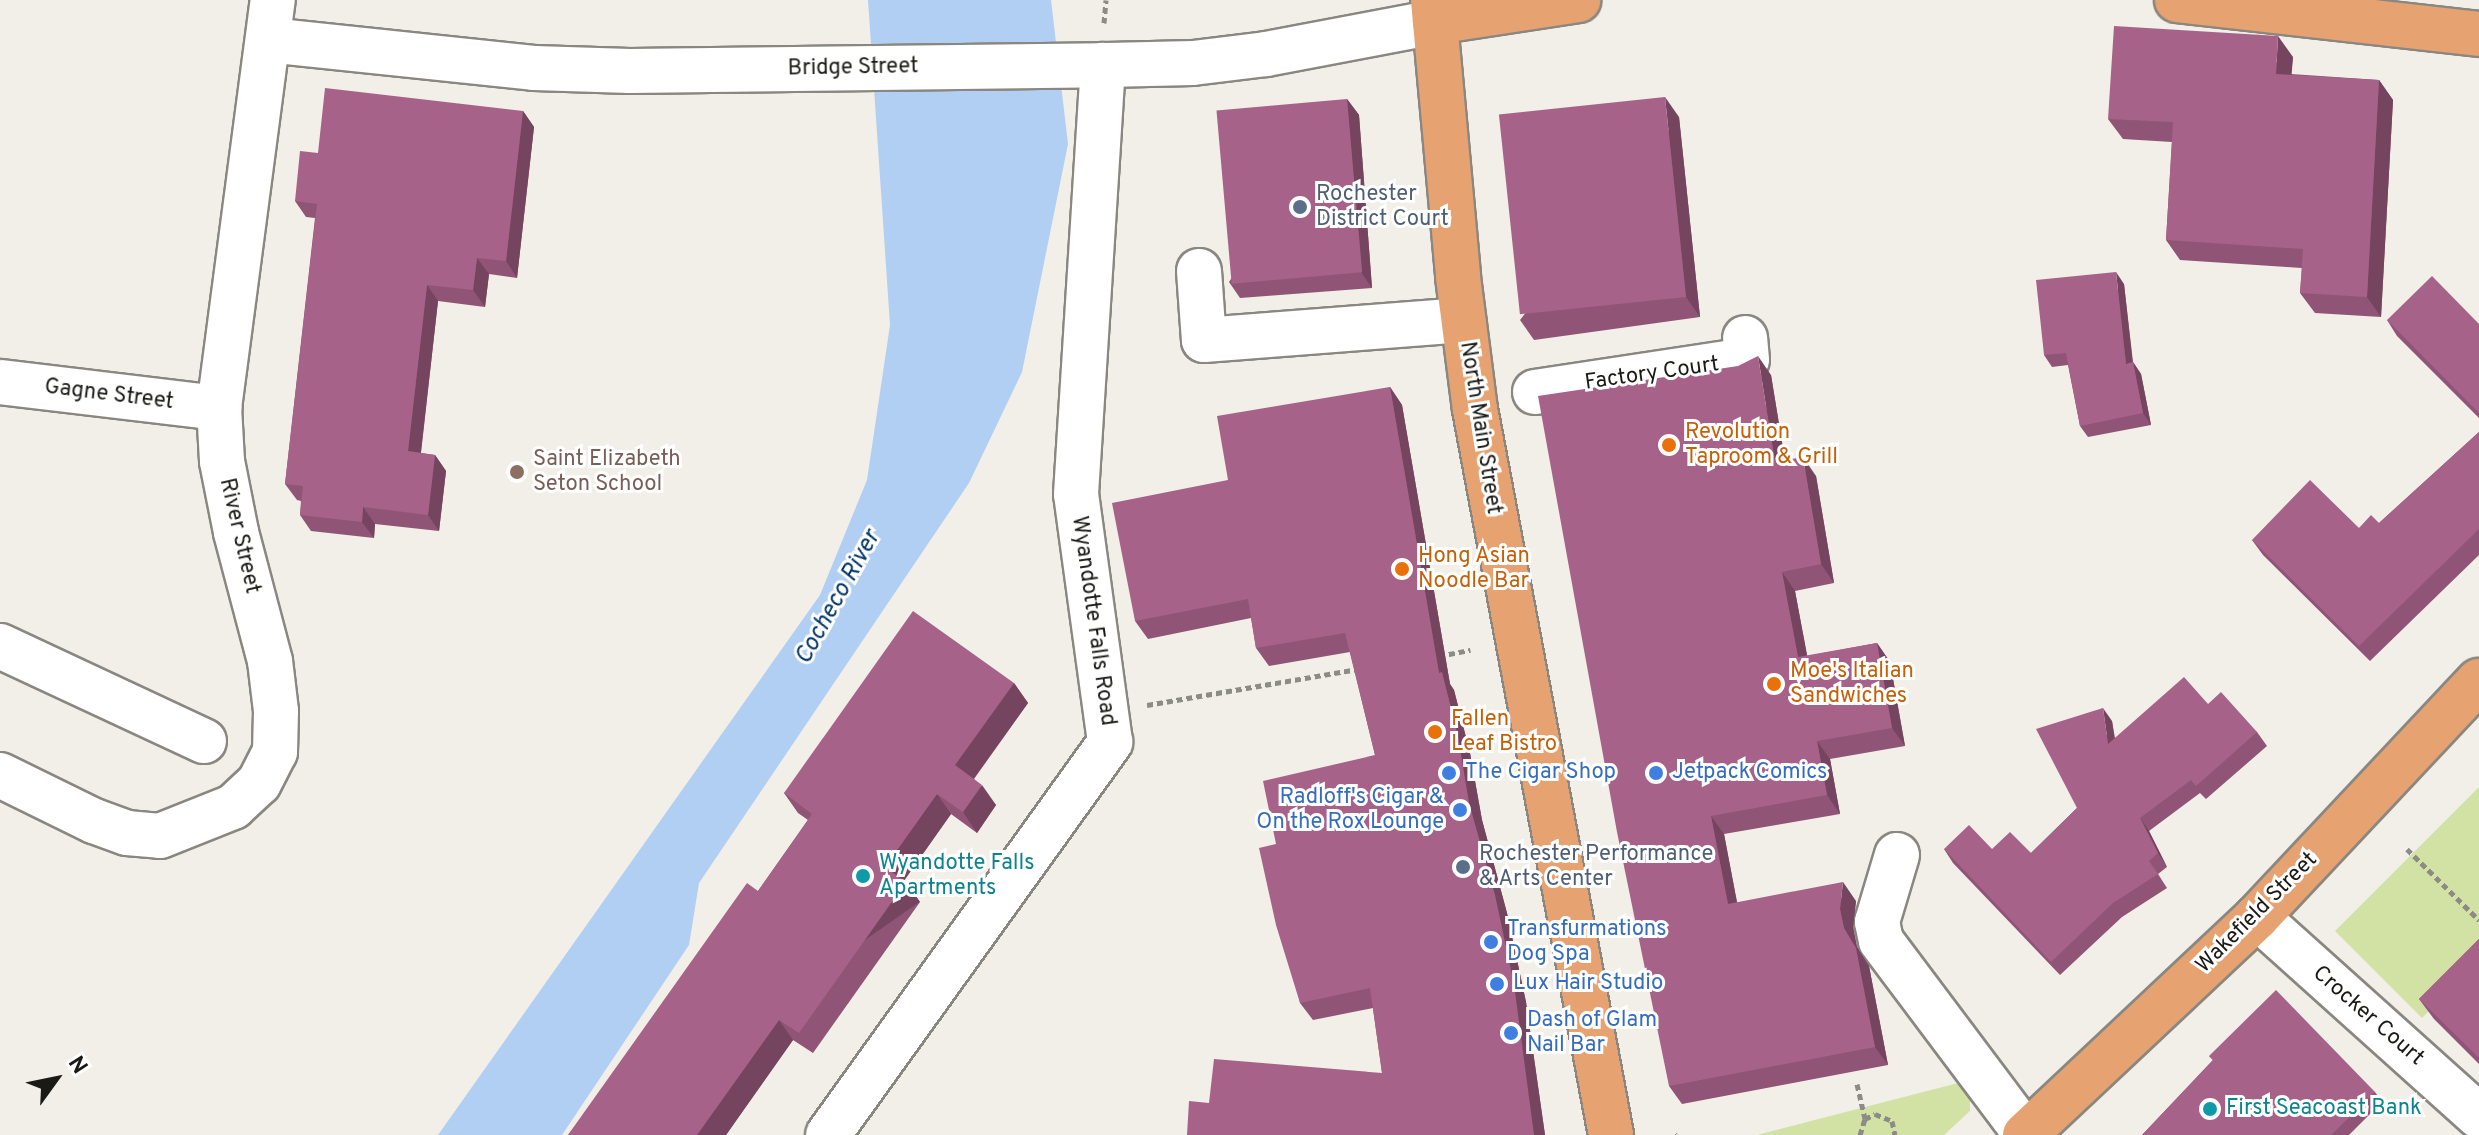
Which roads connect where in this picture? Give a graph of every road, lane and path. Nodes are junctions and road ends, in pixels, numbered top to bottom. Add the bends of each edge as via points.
1 (1106, 0) edge
2 (1578, 0) edge
3 (2201, 1) edge
4 (1434, 11) edge
5 (271, 20) edge
6 (2479, 34) edge
7 (1096, 52) junction
8 (1199, 271) dead end
9 (1463, 320) junction
10 (1745, 338) dead end
11 (0, 382) edge
12 (1535, 392) dead end
13 (219, 408) junction
14 (0, 646) edge
15 (1470, 650) dead end
16 (1423, 658) edge
17 (1360, 669) edge
18 (2479, 681) edge
19 (1108, 711) junction
20 (204, 741) dead end
21 (0, 775) edge
22 (2407, 849) dead end
23 (1897, 855) dead end
24 (2257, 917) junction
25 (2479, 920) edge
26 (1857, 1084) edge
27 (2479, 1116) edge
28 (1865, 1119) junction
29 (2038, 1131) edge
30 (828, 1135) edge
31 (1611, 1135) edge
32 (1860, 1135) edge
33 (1895, 1135) edge

1 - 7 path
2 - 4 main road
3 - 6 main road
4 - 7 street, Bridge Street via 1266,54 1193,63
4 - 9 main road, North Main Street
5 - 7 street, Bridge Street via 534,68 821,69
5 - 13 street, River Street
7 - 19 street, Wyandotte Falls Road via 1076,494
8 - 9 street via 1204,340
9 - 31 main road, North Main Street via 1507,587
10 - 12 street, Factory Court via 1747,360
11 - 13 street, Gagne Street
13 - 21 street, River Street via 222,461 270,661 276,711 275,752 259,783 233,807 160,836 127,833 94,821
14 - 20 street
15 - 16 path
17 - 19 path
18 - 24 main road, Wakefield Street
19 - 30 street, Wyandotte Falls Road via 1110,742
22 - 25 path
23 - 29 street via 1877,922 1881,941
24 - 27 street, Crocker Court
24 - 29 main road, Wakefield Street
26 - 28 path
28 - 32 path
28 - 33 path via 1875,1114 1888,1117

